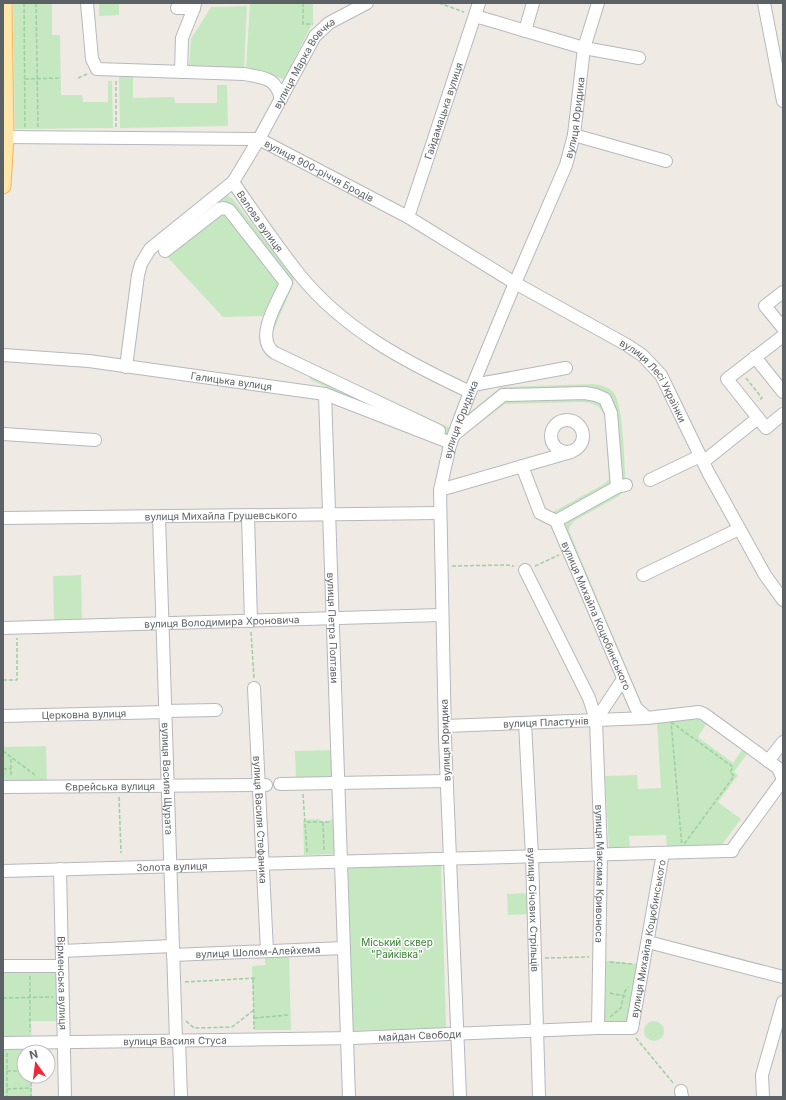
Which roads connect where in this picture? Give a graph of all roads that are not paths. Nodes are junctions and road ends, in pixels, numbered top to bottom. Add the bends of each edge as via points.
1 (4, 3) edge
2 (87, 3) edge
3 (366, 3) edge
4 (479, 3) edge
5 (533, 3) edge
6 (598, 3) edge
7 (764, 3) edge
8 (195, 6) edge
9 (177, 8) dead end
10 (474, 16) junction
11 (525, 31) junction
12 (584, 48) junction
13 (639, 58) dead end
14 (181, 72) junction
15 (281, 99) junction
16 (783, 101) edge
17 (574, 135) junction
18 (4, 137) edge
19 (259, 139) junction
20 (666, 161) dead end
21 (232, 182) junction
22 (3, 186) edge
23 (408, 217) junction
24 (165, 251) dead end
25 (514, 283) junction
26 (783, 292) edge
27 (783, 328) edge
28 (783, 336) edge
29 (3, 355) edge
30 (755, 357) junction
31 (126, 367) junction
32 (566, 368) dead end
33 (472, 389) junction
34 (783, 392) edge
35 (325, 394) junction
36 (758, 418) junction
37 (781, 421) edge
38 (3, 434) edge
39 (453, 438) junction
40 (95, 440) dead end
41 (571, 452) dead end
42 (701, 459) junction
43 (522, 466) junction
44 (650, 480) dead end
45 (440, 490) junction
46 (440, 513) junction
47 (329, 515) junction
48 (248, 516) junction
49 (159, 517) junction
50 (3, 518) edge
51 (556, 521) junction
52 (739, 529) junction
53 (525, 570) road end
54 (643, 575) dead end
55 (783, 600) edge
56 (442, 615) junction
57 (332, 618) junction
58 (251, 621) junction
59 (162, 624) junction
60 (3, 628) edge
61 (623, 679) junction
62 (254, 688) road end
63 (216, 710) dead end
64 (165, 711) junction
65 (3, 716) edge
66 (647, 718) junction
67 (596, 720) junction
68 (525, 723) junction
69 (445, 726) junction
70 (783, 742) edge
71 (768, 761) junction
72 (783, 779) edge
73 (447, 781) junction
74 (338, 783) junction
75 (7, 784) edge
76 (280, 784) dead end
77 (262, 785) junction
78 (168, 786) junction
79 (663, 853) junction
80 (601, 854) junction
81 (532, 856) junction
82 (450, 858) junction
83 (341, 861) junction
84 (262, 863) junction
85 (170, 866) junction
86 (60, 869) junction
87 (3, 871) edge
88 (648, 942) junction
89 (344, 948) junction
90 (62, 951) junction
91 (173, 951) junction
92 (267, 951) junction
93 (3, 966) edge
94 (62, 966) junction
95 (783, 977) edge
96 (783, 1002) edge
97 (598, 1028) junction
98 (537, 1030) junction
99 (457, 1034) junction
100 (347, 1038) junction
101 (177, 1040) junction
102 (63, 1042) junction
103 (5, 1043) edge
104 (65, 1097) edge
105 (181, 1097) edge
106 (350, 1097) edge
107 (460, 1097) edge
108 (539, 1097) edge
109 (763, 1097) edge

1 - 18 main road
2 - 14 street via 92,59 97,69
3 - 15 street, вулиця Марка Вовчка via 329,23 315,36
4 - 10 street, Гайдамацька вулиця
5 - 11 street
6 - 12 street, вулиця Юридика
7 - 16 street
8 - 9 street
8 - 14 street via 182,38
10 - 11 street
10 - 23 street, Гайдамацька вулиця
11 - 12 street
12 - 13 street
12 - 17 street, вулиця Юридика
14 - 15 street via 244,74 268,80 275,83
15 - 19 street, вулиця Марка Вовчка
17 - 20 street
17 - 25 street, вулиця Юридика via 562,176
18 - 19 street, вулиця 900-річчя Бродів
18 - 22 main road
19 - 21 street, вулиця Марка Вовчка
19 - 23 street, вулиця 900-річчя Бродів
21 - 31 street, Валова вулиця via 159,240 145,256 138,275
21 - 33 street, Валова вулиця via 299,274 346,321 377,344 415,366
23 - 25 street, вулиця 900-річчя Бродів
24 - 39 street via 219,209 229,210 286,282 266,331 270,350
25 - 33 street, вулиця Юридика
25 - 42 street, вулиця Лесі Українки via 642,355 664,380
26 - 27 street via 766,306
28 - 30 street
29 - 31 street, Галицька вулиця via 69,359
30 - 34 street
30 - 36 street via 727,380
31 - 35 street, Галицька вулиця
32 - 33 street
33 - 39 street, вулиця Юридика
35 - 39 street, Галицька вулиця
35 - 47 street, вулиця Петра Полтави
36 - 37 street via 766,428
36 - 42 street
38 - 40 street
39 - 45 street, вулиця Юридика
39 - 51 street via 503,395 585,393 600,396 608,402 621,486
41 - 43 street
42 - 44 street
42 - 52 street, вулиця Лесі Українки
43 - 45 street
43 - 51 street via 540,513
45 - 46 street, вулиця Юридика
46 - 47 street, вулиця Михайла Грушевського
46 - 56 street, вулиця Юридика
47 - 48 street, вулиця Михайла Грушевського
47 - 57 street, вулиця Петра Полтави
48 - 49 street, вулиця Михайла Грушевського
48 - 58 street
49 - 50 street, вулиця Михайла Грушевського
49 - 59 street, вулиця Василя Щурата
51 - 61 street, вулиця Михайла Коцюбинського
52 - 54 street
52 - 55 street, вулиця Лесі Українки via 765,575
53 - 67 street, вулиця Максима Кривоноса via 589,698
56 - 57 street, вулиця Володимира Хроновича
56 - 69 street, вулиця Юридика
57 - 58 street, вулиця Володимира Хроновича
57 - 74 street, вулиця Петра Полтави
58 - 59 street, вулиця Володимира Хроновича
59 - 60 street, вулиця Володимира Хроновича
59 - 64 street, вулиця Василя Щурата
61 - 66 street, вулиця Михайла Коцюбинського via 636,708
61 - 67 street
62 - 77 street, вулиця Василя Стефаника
63 - 64 street, Церковна вулиця
64 - 65 street, Церковна вулиця
64 - 78 street, вулиця Василя Щурата
66 - 67 street, вулиця Пластунів
66 - 71 street, вулиця Михайла Коцюбинського via 699,712
67 - 68 street, вулиця Пластунів
67 - 80 street, вулиця Максима Кривоноса
68 - 69 street, вулиця Пластунів
68 - 81 street, вулиця Січових Стрільців
69 - 73 street, вулиця Юридика
70 - 71 street
71 - 72 street, вулиця Михайла Коцюбинського via 780,770
72 - 79 street, вулиця Михайла Коцюбинського via 732,851
73 - 74 street
73 - 82 street, вулиця Юридика
74 - 76 street
74 - 83 street, вулиця Петра Полтави
75 - 78 street, Єврейська вулиця
77 - 78 street, Єврейська вулиця
77 - 84 street, вулиця Василя Стефаника
78 - 85 street, вулиця Василя Щурата
79 - 80 street
79 - 88 street, вулиця Михайла Коцюбинського
80 - 81 street
80 - 97 street, вулиця Максима Кривоноса
81 - 82 street
81 - 98 street, вулиця Січових Стрільців
82 - 83 street
82 - 99 street, майдан Свободи
83 - 84 street, Золота вулиця
83 - 89 street
84 - 85 street, Золота вулиця
84 - 92 street, вулиця Василя Стефаника
85 - 86 street, Золота вулиця
85 - 91 street, вулиця Василя Щурата
86 - 87 street, Золота вулиця
86 - 90 street, Вірменська вулиця
88 - 95 street
88 - 97 street, вулиця Михайла Коцюбинського via 632,1028
89 - 92 street, вулиця Шолом-Алейхема
89 - 100 street
90 - 91 street, вулиця Шолом-Алейхема
90 - 94 street, Вірменська вулиця
91 - 92 street, вулиця Шолом-Алейхема
91 - 101 street, вулиця Василя Щурата
93 - 94 street
94 - 102 street, Вірменська вулиця
96 - 109 street via 762,1075
97 - 98 street, вулиця Михайла Коцюбинського
98 - 99 street, вулиця Михайла Коцюбинського
98 - 108 street, вулиця Січових Стрільців
99 - 100 street, майдан Свободи
99 - 107 street
100 - 101 street, вулиця Василя Стуса
100 - 106 street
101 - 102 street, вулиця Василя Стуса
101 - 105 street, вулиця Василя Щурата
102 - 103 street, вулиця Василя Стуса
102 - 104 street, Вірменська вулиця

